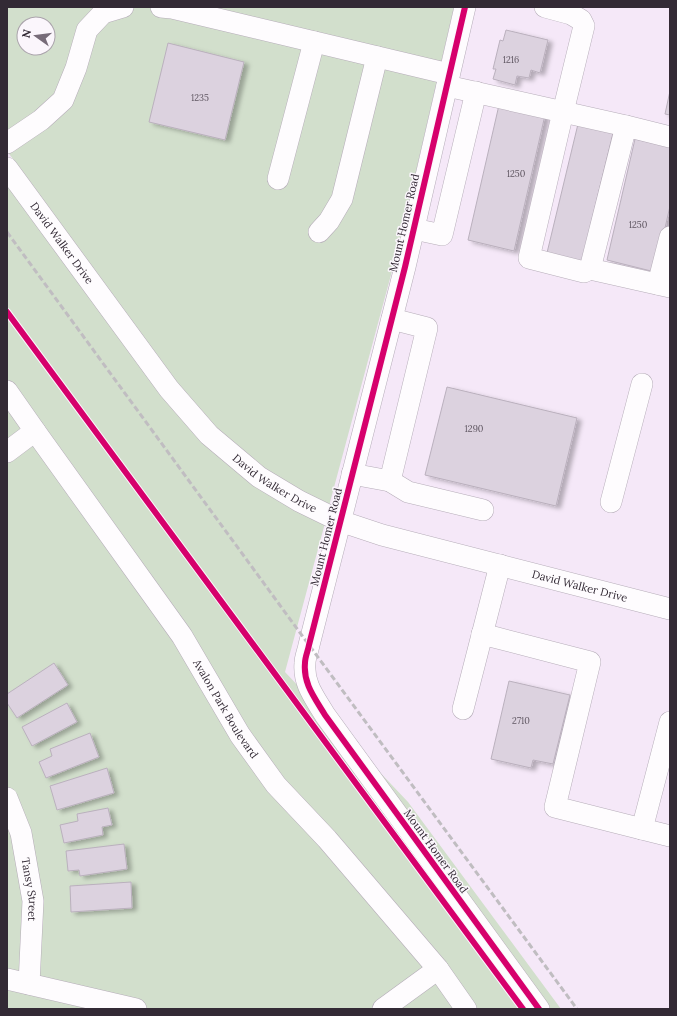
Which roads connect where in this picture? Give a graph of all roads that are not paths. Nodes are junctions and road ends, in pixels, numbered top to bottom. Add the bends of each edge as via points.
1 (123, 7) edge
2 (161, 7) edge
3 (465, 7) edge
4 (545, 7) edge
5 (314, 42) junction
6 (376, 57) junction
7 (448, 80) junction
8 (476, 92) junction
9 (563, 112) junction
10 (626, 126) junction
11 (670, 137) edge
12 (7, 143) edge
13 (7, 168) edge
14 (278, 179) dead end
15 (414, 229) junction
16 (320, 232) dead end
17 (670, 237) edge
18 (590, 269) junction
19 (664, 286) edge
20 (392, 319) junction
21 (642, 384) dead end
22 (7, 391) edge
23 (35, 431) junction
24 (7, 452) edge
25 (352, 474) junction
26 (390, 481) junction
27 (611, 502) dead end
28 (483, 510) dead end
29 (340, 521) junction
30 (500, 565) junction
31 (670, 609) edge
32 (482, 634) junction
33 (463, 709) dead end
34 (670, 722) edge
35 (667, 747) edge
36 (7, 798) edge
37 (642, 829) junction
38 (670, 836) edge
39 (438, 969) junction
40 (7, 979) edge
41 (29, 984) junction
42 (136, 1009) edge
43 (383, 1009) edge
44 (466, 1009) edge
45 (539, 1009) edge

1 - 12 street via 103,13 87,30 63,100 41,120
2 - 5 street
3 - 7 street, Mount Homer Road
4 - 9 street via 572,14 581,20 584,26
5 - 6 street
5 - 14 street
6 - 7 street
6 - 16 street via 342,199
7 - 8 street
7 - 15 street, Mount Homer Road
8 - 9 street
8 - 15 street via 442,235
9 - 10 street
9 - 18 street via 529,258 584,272
10 - 11 street
10 - 18 street
13 - 29 street, David Walker Drive via 169,389 209,435 259,477
15 - 20 street, Mount Homer Road
17 - 19 street
18 - 19 street
20 - 25 street, Mount Homer Road
20 - 26 street via 427,328
21 - 27 street
22 - 23 street, Avalon Park Boulevard
23 - 24 street
23 - 39 street, Avalon Park Boulevard via 182,636 240,735 276,785 327,839
25 - 26 street
25 - 29 street, Mount Homer Road
26 - 28 street via 408,492
29 - 30 street, David Walker Drive via 382,535
29 - 45 street, Mount Homer Road via 306,657 306,681 310,691
30 - 31 street, David Walker Drive
30 - 32 street
32 - 33 street
32 - 37 street via 590,662 555,807
34 - 35 street
35 - 37 street
36 - 41 street, Tansy Street via 21,833 33,901
37 - 38 street
39 - 43 street
39 - 44 street, Avalon Park Boulevard
40 - 41 street
41 - 42 street

